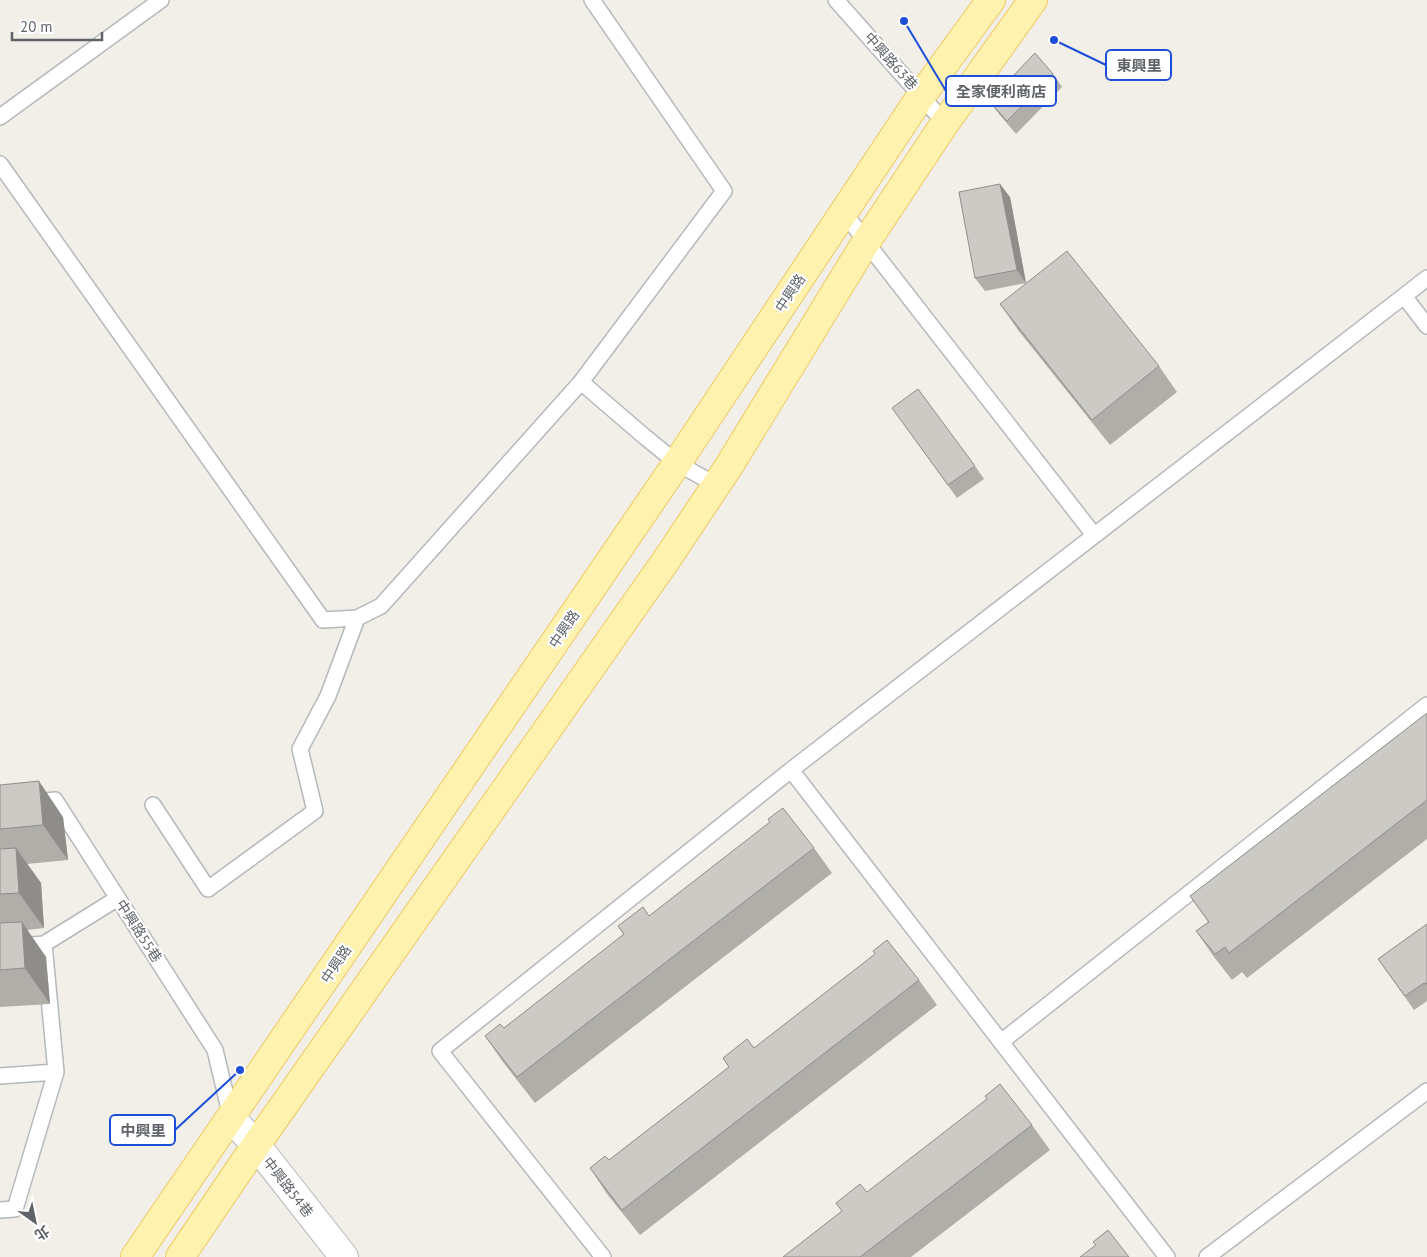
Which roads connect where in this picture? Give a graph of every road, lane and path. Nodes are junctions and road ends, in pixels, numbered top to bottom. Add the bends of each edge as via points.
1 (592, 0) edge
2 (836, 0) edge
3 (991, 0) edge
4 (1033, 0) edge
5 (151, 3) edge
6 (921, 96) junction
7 (0, 117) edge
8 (945, 123) junction
9 (0, 164) edge
10 (844, 212) junction
11 (866, 242) junction
12 (1427, 278) edge
13 (1404, 296) junction
14 (1427, 326) edge
15 (581, 382) junction
16 (678, 463) junction
17 (716, 485) junction
18 (1094, 535) junction
19 (357, 618) junction
20 (1427, 705) edge
21 (791, 770) junction
22 (153, 805) dead end
23 (0, 806) edge
24 (118, 898) junction
25 (44, 944) junction
26 (0, 948) edge
27 (1001, 1042) junction
28 (56, 1072) junction
29 (0, 1076) edge
30 (1427, 1091) edge
31 (231, 1118) junction
32 (256, 1145) junction
33 (0, 1210) edge
34 (135, 1257) edge
35 (180, 1257) edge
36 (344, 1257) edge
37 (603, 1257) edge
38 (1167, 1257) edge
39 (1207, 1257) edge

1 - 15 lane via 724,191
2 - 6 lane, 中興路63巷
3 - 6 main road, 中興路
4 - 8 main road
5 - 7 lane
6 - 8 lane, 中興路63巷
6 - 10 main road, 中興路
8 - 11 main road
9 - 19 lane via 323,620
10 - 11 lane
10 - 16 main road, 中興路
11 - 17 main road
11 - 18 lane
12 - 13 lane
13 - 14 lane
13 - 18 lane
15 - 16 lane
15 - 19 lane via 380,606
16 - 17 lane
16 - 31 main road, 中興路
17 - 32 main road
18 - 21 lane
19 - 22 lane via 328,696 300,749 315,811 208,889
20 - 27 lane
21 - 27 lane
21 - 37 lane via 440,1051
23 - 24 lane, 中興路55巷 via 55,800
24 - 25 lane
24 - 31 lane, 中興路55巷 via 215,1050
25 - 26 lane
25 - 28 lane
27 - 38 lane
28 - 29 lane
28 - 33 lane via 15,1209
30 - 39 lane
31 - 32 street, 中興路54巷
31 - 34 main road, 中興路
32 - 35 main road
32 - 36 street, 中興路54巷

